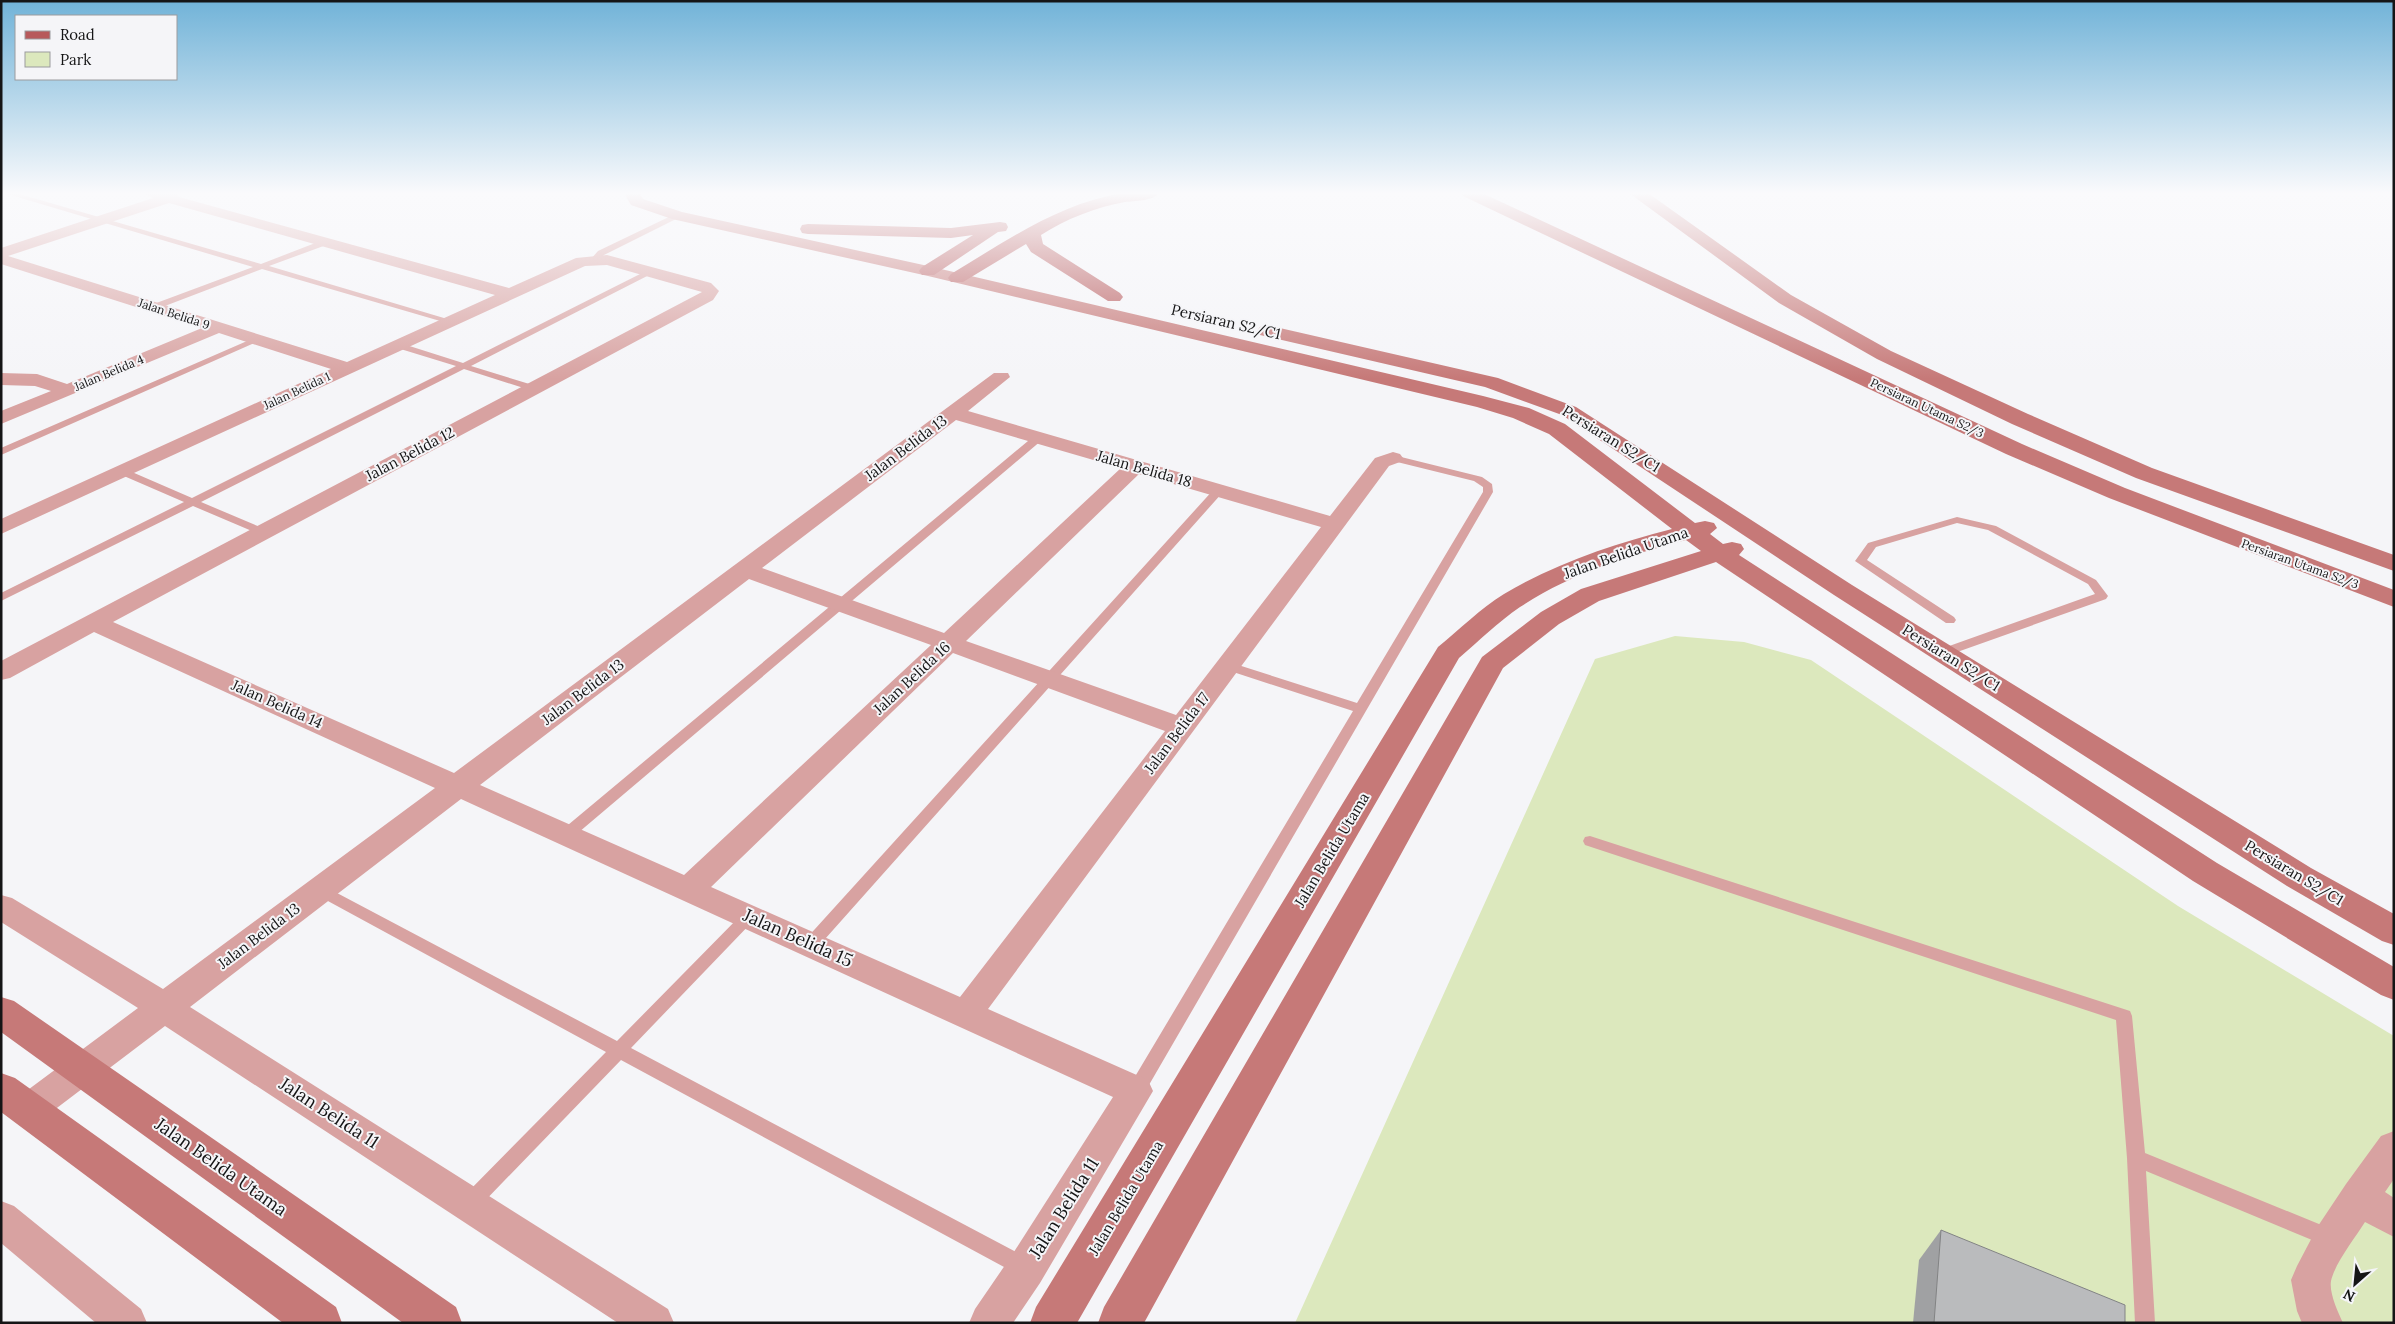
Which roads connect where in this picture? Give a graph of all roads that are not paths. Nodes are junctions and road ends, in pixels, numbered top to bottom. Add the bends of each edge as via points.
1 (223, 255) edge
2 (292, 255) edge
3 (371, 255) edge
4 (600, 255) edge
5 (854, 255) edge
6 (923, 255) edge
7 (955, 255) edge
8 (994, 255) edge
9 (1048, 255) edge
10 (1601, 255) edge
11 (1723, 255) edge
12 (1, 259) edge
13 (595, 259) junction
14 (946, 260) junction
15 (262, 266) junction
16 (975, 266) junction
17 (928, 271) junction
18 (651, 272) junction
19 (957, 278) junction
20 (511, 294) junction
21 (1114, 297) junction
22 (154, 308) junction
23 (450, 321) junction
24 (218, 328) junction
25 (257, 340) junction
26 (397, 346) junction
27 (463, 366) junction
28 (347, 368) junction
29 (1001, 377) dead end
30 (1, 379) edge
31 (533, 388) junction
32 (68, 390) junction
33 (952, 413) junction
34 (1, 418) edge
35 (1038, 438) junction
36 (1, 452) edge
37 (1394, 458) joint
38 (1135, 466) junction
39 (120, 472) junction
40 (1219, 490) junction
41 (192, 502) junction
42 (1735, 521) junction
43 (1335, 524) junction
44 (1, 527) edge
45 (1691, 531) junction
46 (263, 532) junction
47 (1767, 541) junction
48 (1718, 552) junction
49 (2394, 564) edge
50 (745, 570) junction
51 (1, 598) edge
52 (2394, 599) edge
53 (840, 603) junction
54 (1950, 620) dead end
55 (94, 623) junction
56 (949, 643) junction
57 (1942, 653) junction
58 (1228, 666) junction
59 (1, 672) edge
60 (1049, 680) junction
61 (1361, 709) junction
62 (1182, 727) junction
63 (459, 785) junction
64 (567, 834) junction
65 (1590, 841) dead end
66 (690, 889) junction
67 (320, 890) junction
68 (1, 907) edge
69 (749, 916) junction
70 (2394, 930) edge
71 (811, 944) junction
72 (2394, 985) edge
73 (165, 1007) junction
74 (1, 1012) edge
75 (966, 1014) junction
76 (619, 1050) junction
77 (83, 1068) junction
78 (1136, 1091) junction
79 (15, 1099) edge
80 (2394, 1148) edge
81 (2136, 1158) junction
82 (2360, 1197) junction
83 (469, 1204) junction
84 (1, 1219) edge
85 (2394, 1219) edge
86 (2332, 1239) junction
87 (1026, 1269) junction
88 (127, 1323) edge
89 (320, 1323) edge
90 (440, 1323) edge
91 (654, 1323) edge
92 (988, 1323) edge
93 (1052, 1323) edge
94 (1120, 1323) edge
95 (2146, 1323) edge
96 (2323, 1323) edge

1 - 15 lane
2 - 15 lane
3 - 20 street
4 - 13 lane
5 - 17 main road, Persiaran S2/C1
6 - 14 main road, Persiaran S2/C1
7 - 14 main road
8 - 16 main road
9 - 21 main road
10 - 52 main road, Persiaran Utama S2/3 via 2014,449 2117,493
11 - 49 main road, Persiaran Utama S2/3 via 1825,324 2020,419 2144,473
12 - 22 street, Jalan Belida 9
13 - 18 street, Jalan Belida 12
13 - 20 street, Jalan Belida 1 via 582,261
14 - 16 main road, Persiaran S2/C1
14 - 17 main road
15 - 22 lane
15 - 23 lane
16 - 19 main road
16 - 21 main road, Persiaran S2/C1
17 - 19 main road, Persiaran S2/C1
18 - 27 lane
18 - 31 street, Jalan Belida 12 via 705,286 711,291
19 - 45 main road, Persiaran S2/C1 via 1521,413 1569,436
20 - 23 street, Jalan Belida 1
21 - 42 main road, Persiaran S2/C1 via 1433,368 1520,391 1586,420
22 - 24 street, Jalan Belida 9
23 - 26 street, Jalan Belida 1
24 - 25 street, Jalan Belida 9
24 - 32 street, Jalan Belida 4
25 - 28 street, Jalan Belida 9
25 - 36 lane
26 - 27 lane
26 - 28 street, Jalan Belida 1
27 - 31 lane
27 - 41 lane
28 - 39 street, Jalan Belida 1
29 - 33 street, Jalan Belida 13
30 - 32 street via 37,380
31 - 46 street, Jalan Belida 12
32 - 34 street, Jalan Belida 4
33 - 35 street, Jalan Belida 18
33 - 50 street, Jalan Belida 13
35 - 38 street, Jalan Belida 18
35 - 53 lane
37 - 43 street, Jalan Belida 17 via 1382,462
37 - 61 lane via 1478,479 1488,486 1488,492
38 - 40 street, Jalan Belida 18
38 - 56 street, Jalan Belida 16
39 - 41 lane
39 - 44 street, Jalan Belida 1
40 - 43 street, Jalan Belida 18
40 - 60 lane
41 - 46 lane
41 - 51 lane
42 - 45 main road, Jalan Belida Utama
42 - 47 main road, Persiaran S2/C1
43 - 58 street, Jalan Belida 17
45 - 48 main road, Persiaran S2/C1
45 - 93 main road, Jalan Belida Utama via 1563,574 1512,601 1448,653
46 - 55 street, Jalan Belida 12
47 - 48 main road, Jalan Belida Utama
47 - 57 main road, Persiaran S2/C1
48 - 72 main road, Persiaran S2/C1 via 2197,866
48 - 94 main road, Jalan Belida Utama via 1590,595 1550,618 1492,663
50 - 53 street
50 - 63 street, Jalan Belida 13
53 - 56 street
53 - 64 lane
54 - 57 lane via 1861,561 1872,545 1957,520 1992,528 2092,582 2102,596
55 - 59 street, Jalan Belida 12
55 - 63 street, Jalan Belida 14
56 - 60 street
56 - 66 street, Jalan Belida 16
57 - 70 main road, Persiaran S2/C1 via 2299,877
58 - 61 lane
58 - 62 street, Jalan Belida 17
60 - 62 street
60 - 71 lane
61 - 78 lane
62 - 75 street, Jalan Belida 17
63 - 64 street, Jalan Belida 15
63 - 67 street, Jalan Belida 13
64 - 66 street, Jalan Belida 15
65 - 81 lane via 2124,1016
66 - 69 street, Jalan Belida 15
67 - 73 street, Jalan Belida 13
67 - 76 lane
68 - 73 street, Jalan Belida 11
69 - 71 street, Jalan Belida 15
69 - 76 lane
71 - 75 street, Jalan Belida 15
73 - 77 street, Jalan Belida 13
73 - 83 street, Jalan Belida 11
74 - 77 main road, Jalan Belida Utama
75 - 78 street, Jalan Belida 15
76 - 83 lane
76 - 87 lane
77 - 79 street, Jalan Belida 13
77 - 90 main road, Jalan Belida Utama
78 - 87 street, Jalan Belida 11
79 - 89 main road
80 - 82 street
81 - 86 lane
81 - 95 lane
82 - 85 street
82 - 86 street
83 - 91 street, Jalan Belida 11
84 - 88 street
86 - 96 street via 2311,1280 2317,1311
87 - 92 street, Jalan Belida 11

